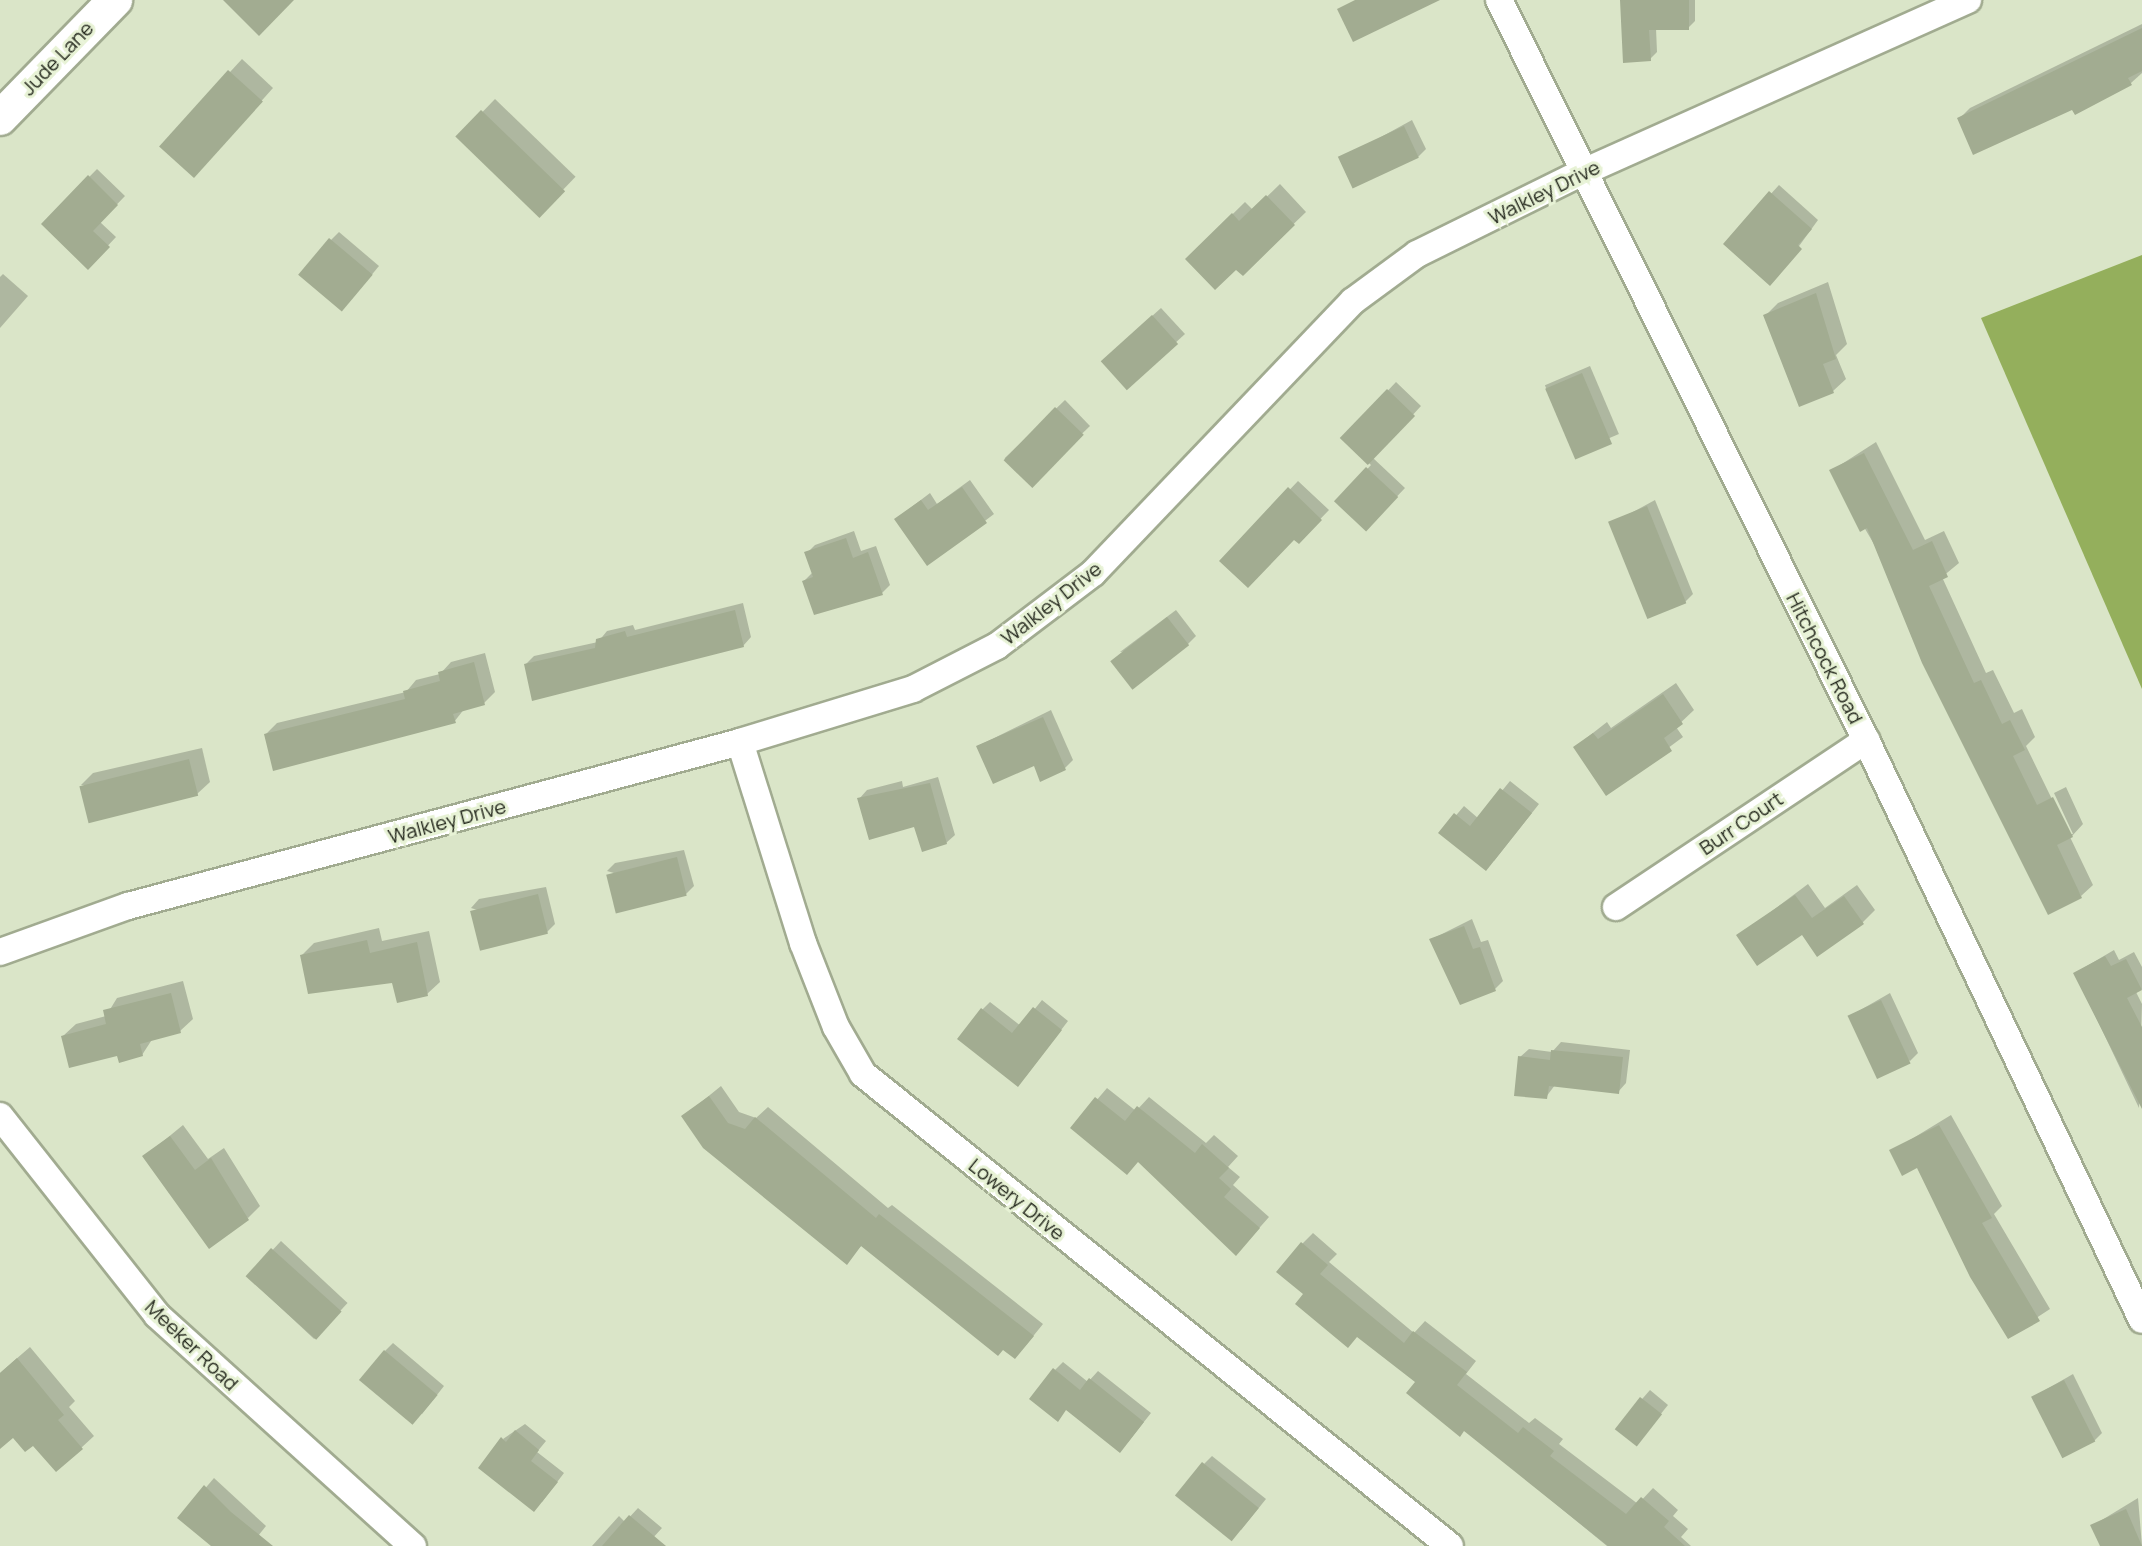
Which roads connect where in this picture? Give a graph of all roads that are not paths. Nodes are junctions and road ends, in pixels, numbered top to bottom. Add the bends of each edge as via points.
1 (115, 0) edge
2 (1499, 0) edge
3 (1968, 0) edge
4 (0, 118) edge
5 (1581, 173) junction
6 (1866, 740) junction
7 (740, 742) junction
8 (1616, 907) dead end
9 (0, 952) edge
10 (0, 1116) edge
11 (2142, 1320) edge
12 (413, 1546) edge
13 (1450, 1546) edge

1 - 4 street, Jude Lane
2 - 5 street, Hitchcock Road
3 - 5 street, Walkley Drive
5 - 6 street, Hitchcock Road
5 - 7 street, Walkley Drive via 1417,254 1353,301 1093,573 997,646 913,689
6 - 8 street, Burr Court
6 - 11 street, Hitchcock Road
7 - 9 street, Walkley Drive via 128,906
7 - 13 street, Lowery Drive via 803,943 836,1027 863,1074
10 - 12 street, Meeker Road via 157,1315

